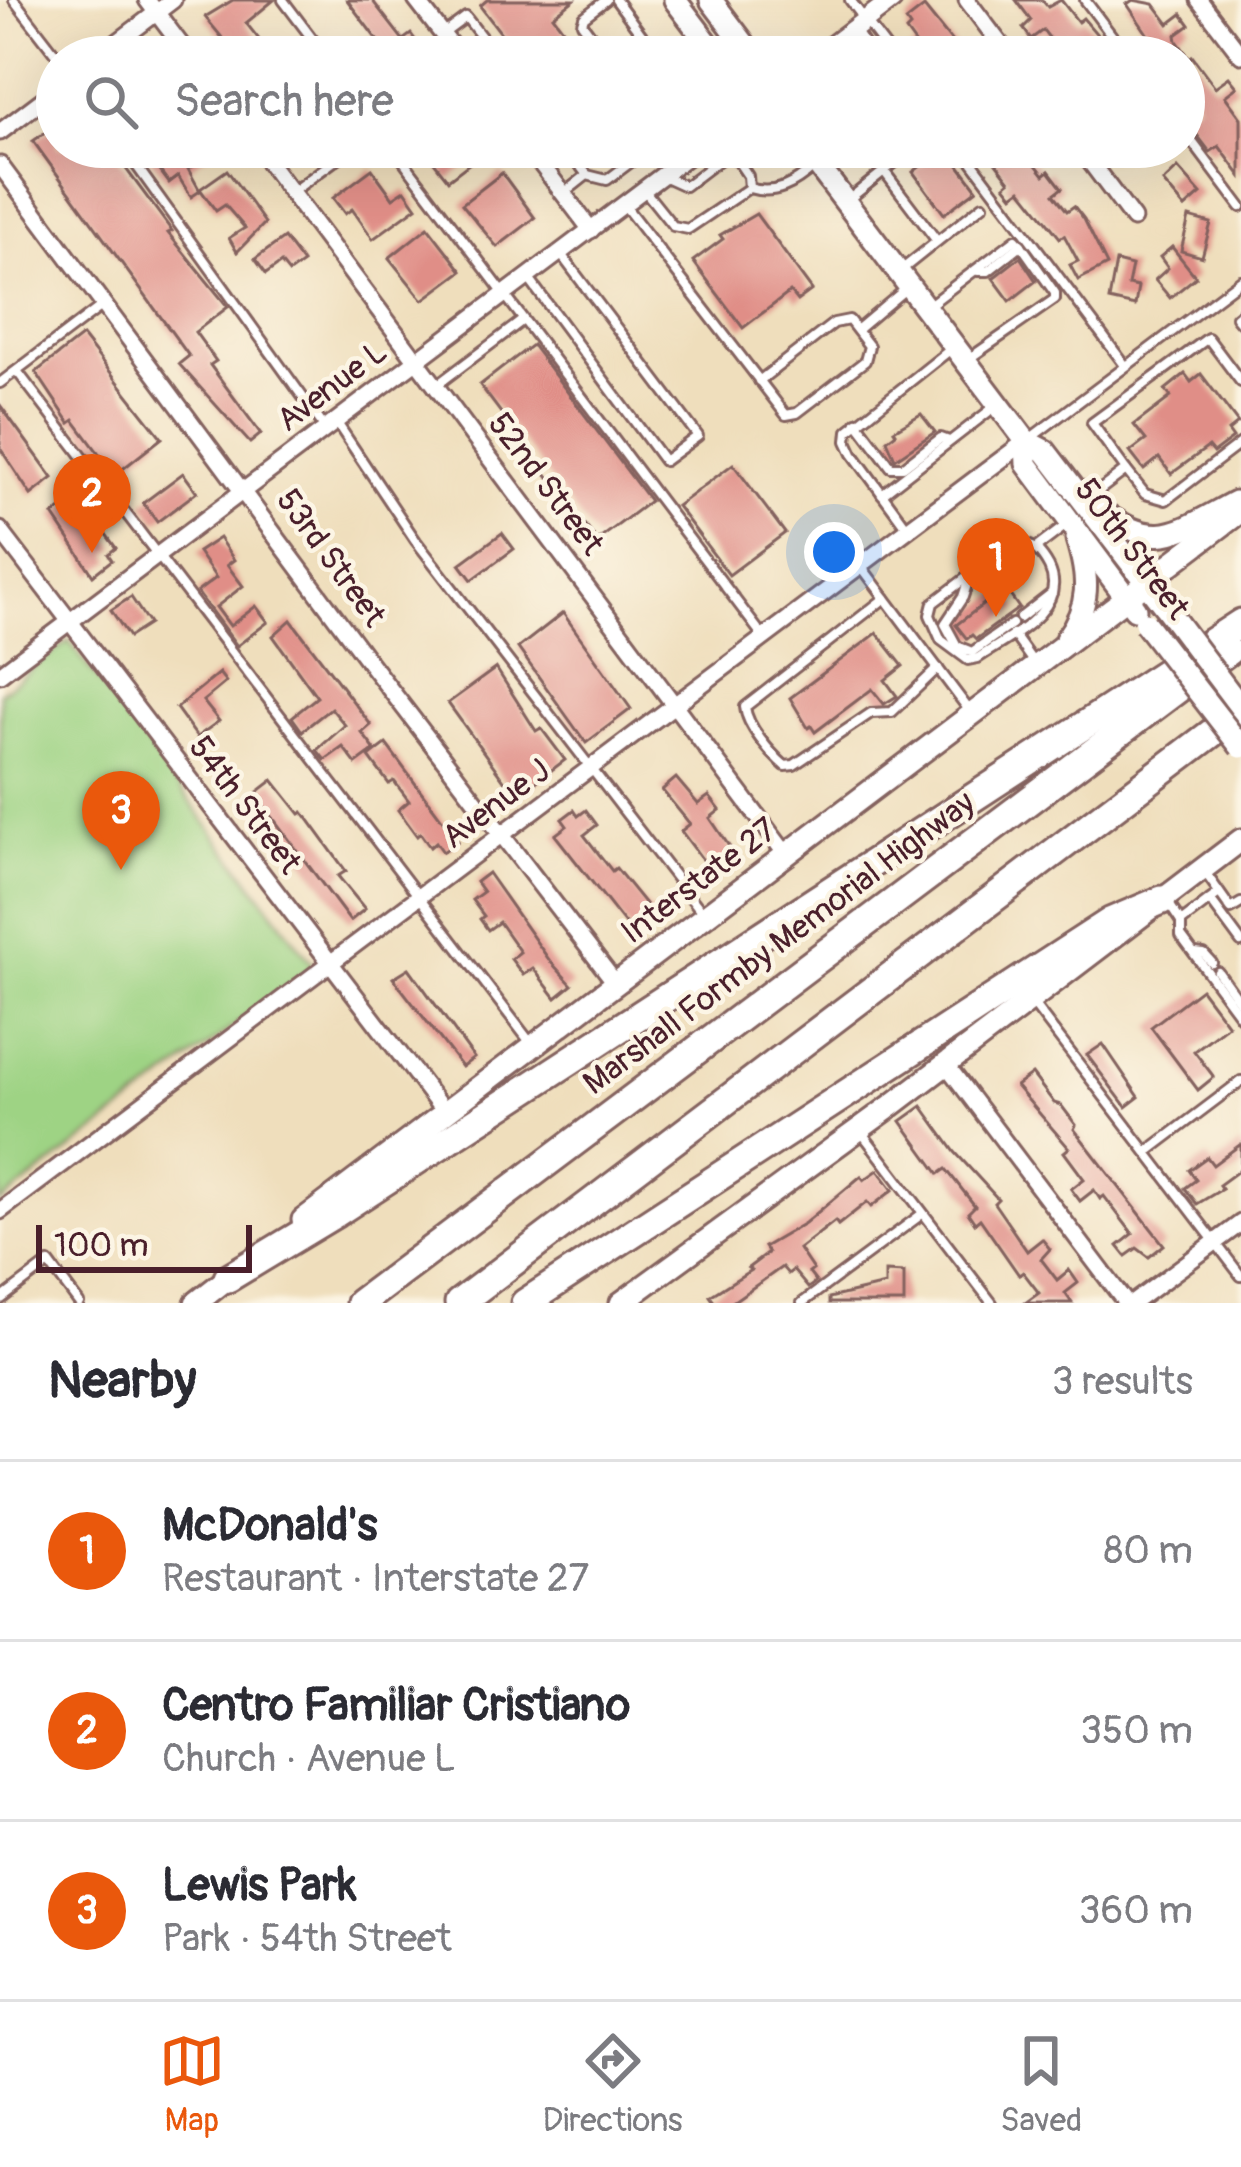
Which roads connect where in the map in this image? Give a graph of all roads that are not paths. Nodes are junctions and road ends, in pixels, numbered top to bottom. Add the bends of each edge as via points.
1 (14, 0) edge
2 (173, 0) edge
3 (284, 0) edge
4 (416, 0) edge
5 (606, 0) edge
6 (616, 0) edge
7 (675, 0) edge
8 (711, 0) edge
9 (850, 0) edge
10 (892, 0) edge
11 (967, 0) edge
12 (1085, 0) edge
13 (1199, 0) edge
14 (152, 6) edge
15 (860, 24) junction
16 (442, 34) joint
17 (42, 36) edge
18 (120, 36) edge
19 (174, 36) edge
20 (311, 36) edge
21 (481, 36) edge
22 (592, 36) edge
23 (643, 36) edge
24 (702, 36) edge
25 (738, 36) edge
26 (844, 36) edge
27 (865, 36) edge
28 (872, 36) edge
29 (994, 36) edge
30 (1112, 36) edge
31 (1241, 55) edge
32 (36, 104) edge
33 (0, 132) edge
34 (1205, 159) edge
35 (0, 165) edge
36 (139, 168) edge
37 (273, 168) edge
38 (324, 168) edge
39 (410, 168) edge
40 (544, 168) edge
41 (581, 168) edge
42 (623, 168) edge
43 (672, 168) edge
44 (707, 168) edge
45 (743, 168) edge
46 (807, 168) edge
47 (820, 168) edge
48 (888, 168) edge
49 (977, 168) edge
50 (1094, 168) edge
51 (884, 171) junction
52 (587, 176) junction
53 (662, 176) junction
54 (749, 188) junction
55 (644, 190) junction
56 (291, 193) junction
57 (563, 194) junction
58 (845, 202) junction
59 (624, 205) junction
60 (983, 205) dead end
61 (1241, 207) edge
62 (1133, 219) dead end
63 (591, 230) junction
64 (938, 241) junction
65 (560, 253) junction
66 (528, 278) junction
67 (904, 279) junction
68 (1241, 280) edge
69 (504, 295) junction
70 (104, 304) junction
71 (926, 308) junction
72 (1241, 314) edge
73 (524, 320) junction
74 (1241, 323) edge
75 (858, 329) junction
76 (960, 354) junction
77 (416, 360) junction
78 (1124, 364) junction
79 (16, 371) junction
80 (759, 381) junction
81 (1241, 382) edge
82 (0, 383) edge
83 (435, 386) junction
84 (998, 404) junction
85 (857, 422) junction
86 (330, 424) junction
87 (1026, 441) junction
88 (950, 442) junction
89 (1241, 443) edge
90 (1126, 470) junction
91 (1070, 483) junction
92 (243, 489) junction
93 (882, 494) junction
94 (1241, 499) edge
95 (1088, 500) junction
96 (1241, 511) edge
97 (1072, 524) junction
98 (0, 530) edge
99 (909, 530) junction
100 (1036, 548) junction
101 (157, 555) junction
102 (861, 566) junction
103 (971, 574) junction
104 (1147, 583) junction
105 (1053, 593) junction
106 (885, 598) junction
107 (1126, 598) junction
108 (68, 622) junction
109 (1241, 623) edge
110 (1015, 625) junction
111 (765, 639) junction
112 (1241, 642) edge
113 (1042, 663) junction
114 (938, 668) junction
115 (0, 674) edge
116 (675, 707) junction
117 (1241, 709) edge
118 (974, 716) junction
119 (1241, 748) edge
120 (592, 769) junction
121 (503, 836) junction
122 (1241, 840) edge
123 (788, 856) junction
124 (1241, 856) edge
125 (1213, 884) junction
126 (419, 899) junction
127 (1210, 900) junction
128 (1172, 902) junction
129 (1241, 903) edge
130 (706, 918) junction
131 (1241, 942) edge
132 (1193, 953) junction
133 (332, 965) junction
134 (616, 985) junction
135 (1030, 1000) junction
136 (1241, 1004) edge
137 (1241, 1017) edge
138 (534, 1047) junction
139 (945, 1064) junction
140 (1241, 1082) edge
141 (446, 1113) junction
142 (859, 1129) junction
143 (1147, 1152) junction
144 (0, 1211) edge
145 (922, 1214) junction
146 (1241, 1223) edge
147 (1216, 1242) junction
148 (1241, 1276) edge
149 (228, 1278) junction
150 (0, 1300) edge
151 (79, 1303) edge
152 (196, 1303) edge
153 (360, 1303) edge
154 (460, 1303) edge
155 (525, 1303) edge
156 (621, 1303) edge
157 (802, 1303) edge
158 (992, 1303) edge
159 (1130, 1303) edge

1 - 17 lane
2 - 14 street
3 - 20 lane
4 - 16 street
5 - 22 lane via 584,17
6 - 23 lane
7 - 24 main road
8 - 25 main road
9 - 15 lane
10 - 15 street
11 - 29 street
12 - 30 lane
13 - 31 street
14 - 18 street
14 - 19 street
15 - 26 street
15 - 27 lane
15 - 28 lane
16 - 21 lane via 466,16
32 - 33 street
34 - 61 lane
35 - 70 street, 53rd Street
36 - 86 lane
37 - 56 street, 52nd Street
38 - 56 lane
39 - 69 lane
40 - 57 street
41 - 52 lane
42 - 52 lane via 607,180
43 - 53 street, Avenue L
44 - 53 lane via 685,186
45 - 54 lane
46 - 54 lane via 786,187
47 - 58 main road, 50th Street
48 - 51 lane
49 - 78 lane
50 - 62 street
51 - 58 lane
51 - 64 lane
52 - 57 lane
53 - 55 street, Avenue L
54 - 55 lane via 688,229 673,226
55 - 59 street, Avenue L
56 - 77 street, 52nd Street
57 - 63 street
58 - 67 main road, 50th Street
59 - 63 street, Avenue L
59 - 80 lane
60 - 64 lane
63 - 65 street, Avenue L
64 - 67 lane
65 - 66 street, Avenue L
65 - 66 lane via 698,436 664,461
66 - 69 street, Avenue L
67 - 71 main road, 50th Street
67 - 75 lane
68 - 78 lane
69 - 73 lane
69 - 77 street, Avenue L
70 - 79 lane
70 - 92 street, 53rd Street
71 - 76 main road, 50th Street
71 - 76 lane via 1016,239 1021,245 1055,293 1051,303
72 - 74 lane
73 - 83 lane
73 - 111 lane
75 - 80 lane via 849,320 833,323
75 - 80 lane via 869,346 865,361 797,413 786,415
76 - 84 main road, 50th Street
76 - 85 lane
77 - 83 street, 52nd Street
77 - 86 street, Avenue L
78 - 87 lane
79 - 82 lane
79 - 101 lane
81 - 90 lane via 1208,338 1092,423
83 - 116 street, 52nd Street
84 - 87 main road, 50th Street
84 - 88 lane
85 - 88 lane via 891,467 903,467 941,438
85 - 93 lane via 847,441
86 - 92 street, Avenue L
86 - 120 lane
87 - 91 main road, 50th Street
87 - 97 main road, 50th Street via 1028,464
87 - 99 street, Avenue J
88 - 93 lane
89 - 90 lane via 1166,500 1144,494
90 - 95 lane
91 - 95 main road
91 - 104 main road, 50th Street
92 - 101 street, Avenue L
92 - 121 street, 53rd Street
93 - 99 lane
94 - 95 main road via 1173,535 1130,528
96 - 104 main road, Interstate 27
97 - 100 lane
97 - 107 main road, 50th Street
97 - 113 main road via 1088,592 1077,624
98 - 108 street, 54th Street
99 - 102 street, Avenue J
100 - 103 lane via 1013,544
100 - 105 lane
101 - 108 street, Avenue L
101 - 126 lane
102 - 106 lane
102 - 111 street, Avenue J
103 - 110 lane via 945,624 957,646 972,652
103 - 110 lane via 933,603 941,640 968,660 978,658
104 - 107 main road, Interstate 27
104 - 117 main road, 50th Street, bridge
105 - 110 lane
105 - 110 lane via 1041,613
106 - 114 lane
106 - 114 lane via 746,706 777,759 794,765 871,713 892,712
107 - 113 main road, Interstate 27
107 - 119 main road, 50th Street, bridge
108 - 115 street, Avenue L
108 - 133 street, 54th Street
109 - 149 highway
110 - 113 lane
111 - 116 street, Avenue J
112 - 153 highway, Marshall Formby Memorial Highway
113 - 118 main road, Interstate 27
114 - 118 lane
116 - 120 street, Avenue J
116 - 123 street, 52nd Street
117 - 154 highway
118 - 123 main road, Interstate 27
120 - 121 street, Avenue J
120 - 130 lane
121 - 126 street, Avenue J
121 - 134 street, 53rd Street
122 - 128 main road
123 - 130 main road, Interstate 27
124 - 125 main road
125 - 127 lane
125 - 128 main road
125 - 129 lane via 1232,909
126 - 133 street, Avenue J
126 - 138 lane
127 - 128 lane
127 - 131 lane
128 - 132 lane
128 - 135 main road
128 - 155 highway via 1110,922
130 - 134 main road, Interstate 27
132 - 136 lane via 1204,954
132 - 137 lane
133 - 141 street, 54th Street
133 - 144 street, Avenue J
134 - 138 main road, Interstate 27
135 - 139 main road
135 - 143 lane
138 - 141 main road, Interstate 27
139 - 142 main road
139 - 159 street
140 - 143 lane
141 - 149 main road, Interstate 27
142 - 145 lane
142 - 156 main road
143 - 147 lane
145 - 157 lane
145 - 158 lane
146 - 147 street
147 - 148 lane
147 - 159 street
149 - 152 main road, Interstate 27
150 - 151 lane via 49,1263

